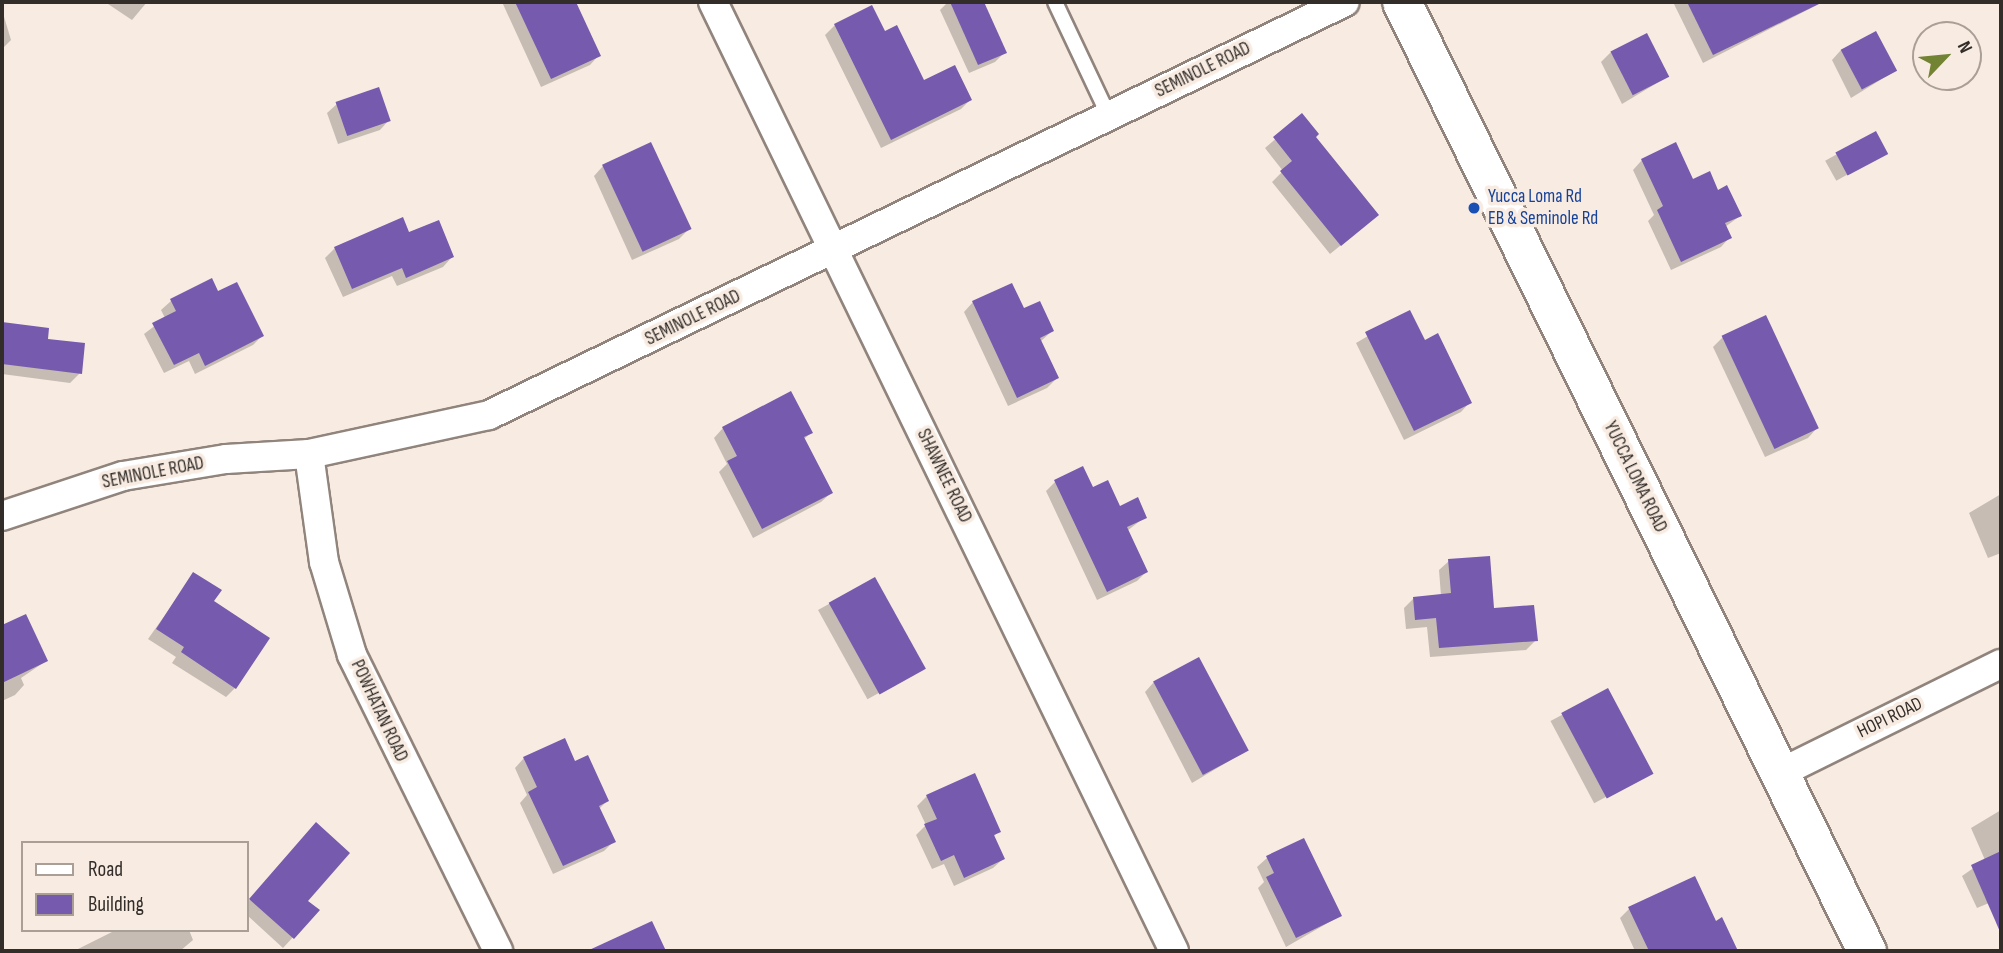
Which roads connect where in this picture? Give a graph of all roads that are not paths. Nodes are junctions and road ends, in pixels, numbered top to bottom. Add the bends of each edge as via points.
1 (713, 2) edge
2 (1055, 2) edge
3 (1345, 2) edge
4 (1402, 2) edge
5 (1109, 116) junction
6 (835, 250) junction
7 (309, 454) junction
8 (2, 516) edge
9 (2001, 664) edge
10 (1780, 773) junction
11 (495, 950) edge
12 (1174, 951) edge
13 (1867, 951) edge

1 - 6 street, SHAWNEE ROAD
2 - 5 lane
3 - 5 street, SEMINOLE ROAD
4 - 10 main road, YUCCA LOMA ROAD
5 - 6 street, SEMINOLE ROAD
6 - 7 street, SEMINOLE ROAD via 489,415
6 - 12 street, SHAWNEE ROAD
7 - 8 street, SEMINOLE ROAD via 226,459 123,476
7 - 11 street, POWHATAN ROAD via 324,562 352,655
9 - 10 street, HOPI ROAD
10 - 13 main road, YUCCA LOMA ROAD

